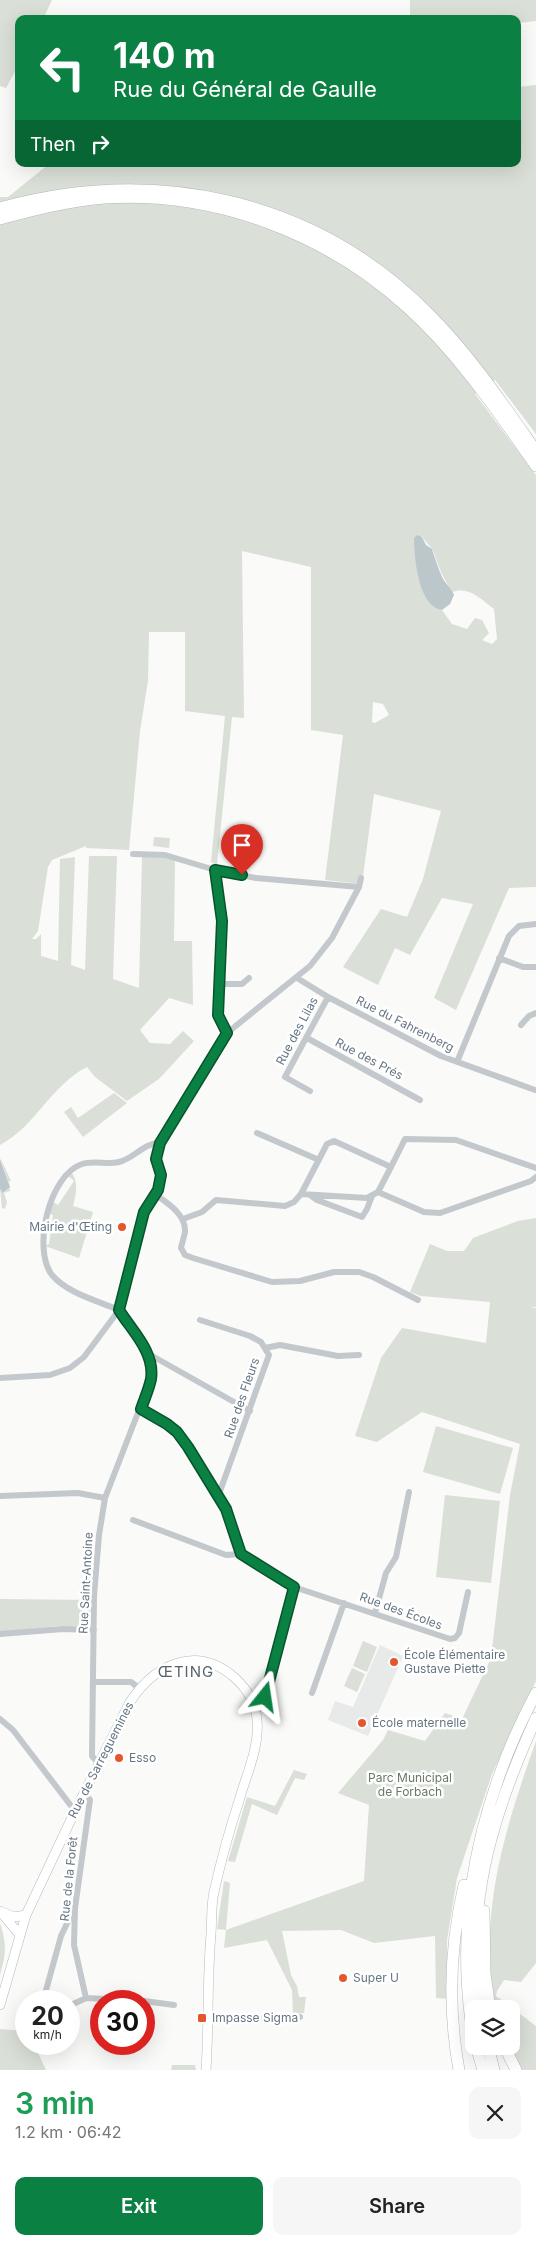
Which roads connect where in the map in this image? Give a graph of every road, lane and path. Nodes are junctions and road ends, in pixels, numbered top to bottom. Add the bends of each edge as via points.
1 (0, 208) edge
2 (0, 219) edge
3 (536, 451) edge
4 (536, 466) edge
5 (133, 854) dead end
6 (215, 870) junction
7 (361, 878) dead end
8 (359, 887) junction
9 (536, 924) edge
10 (499, 958) junction
11 (536, 967) edge
12 (250, 978) dead end
13 (297, 978) junction
14 (218, 984) junction
15 (328, 997) junction
16 (536, 1014) edge
17 (521, 1025) dead end
18 (227, 1033) junction
19 (306, 1038) junction
20 (457, 1062) junction
21 (536, 1090) edge
22 (310, 1091) dead end
23 (420, 1100) dead end
24 (256, 1133) dead end
25 (160, 1143) junction
26 (319, 1160) junction
27 (391, 1167) junction
28 (536, 1168) edge
29 (536, 1177) edge
30 (156, 1194) junction
31 (301, 1194) junction
32 (310, 1194) junction
33 (375, 1194) junction
34 (183, 1219) junction
35 (418, 1300) dead end
36 (119, 1310) junction
37 (200, 1320) dead end
38 (265, 1348) junction
39 (148, 1352) junction
40 (360, 1355) dead end
41 (0, 1378) edge
42 (141, 1409) junction
43 (250, 1411) junction
44 (409, 1492) dead end
45 (219, 1494) junction
46 (0, 1496) edge
47 (105, 1498) junction
48 (133, 1520) dead end
49 (241, 1554) junction
50 (294, 1587) junction
51 (468, 1592) dead end
52 (344, 1603) junction
53 (375, 1614) junction
54 (94, 1630) junction
55 (0, 1634) edge
56 (94, 1682) junction
57 (139, 1688) junction
58 (312, 1693) dead end
59 (536, 1693) edge
60 (254, 1704) junction
61 (536, 1718) edge
62 (0, 1720) edge
63 (99, 1764) junction
64 (85, 1793) junction
65 (75, 1811) junction
66 (486, 1817) junction
67 (480, 1893) junction
68 (75, 1908) junction
69 (0, 1911) edge
70 (26, 1915) junction
71 (19, 1934) junction
72 (46, 1990) edge
73 (86, 1998) junction
74 (90, 1998) edge
75 (468, 2000) edge
76 (479, 2000) edge
77 (489, 2000) edge
78 (80, 2001) edge
79 (155, 2003) edge
80 (0, 2005) edge
81 (174, 2005) dead end
82 (300, 2018) dead end
83 (209, 2021) junction
84 (479, 2055) edge
85 (490, 2055) edge
86 (508, 2055) edge
87 (206, 2070) edge
88 (459, 2070) edge
89 (483, 2070) edge
90 (494, 2070) edge
91 (516, 2070) edge

1 - 3 highway via 69,193 149,189 218,198 280,215 339,244 429,313 461,349
2 - 4 highway via 49,206 103,198 149,198 216,207 277,225 333,252 377,281 409,309 454,355
5 - 6 street via 165,856
6 - 8 street via 256,878
6 - 14 street via 222,921
7 - 8 street
8 - 13 street via 332,938
9 - 10 street via 519,926 509,936
10 - 11 street via 523,967
10 - 20 street
12 - 14 street via 242,984
13 - 15 street, Rue du Fahrenberg
13 - 18 street
14 - 18 street via 218,1015
15 - 19 street, Rue des Lilas
15 - 20 street, Rue du Fahrenberg
16 - 17 street via 529,1016
18 - 25 street
19 - 22 street, Rue des Lilas via 285,1077
19 - 23 street, Rue des Prés
20 - 21 street, Rue du Fahrenberg
24 - 26 street
25 - 30 street via 156,1159 161,1175
25 - 36 street via 148,1144 119,1162 80,1164 60,1185 45,1218 44,1259 52,1274 63,1285
26 - 27 street via 327,1144 334,1141
26 - 31 street
27 - 28 street via 405,1139 436,1138 456,1140
27 - 33 street
29 - 33 street via 440,1213 424,1212
30 - 34 street
30 - 36 street via 144,1212
31 - 32 street
31 - 34 street via 284,1206 216,1200 202,1212
32 - 33 street via 367,1198
32 - 33 street via 317,1200 362,1217
34 - 35 street via 185,1232 181,1248 185,1255 193,1258 272,1282 300,1281 334,1272 359,1272
36 - 39 street
36 - 41 street via 84,1357 70,1368 50,1375
37 - 38 street, Rue des Fleurs via 250,1336
38 - 40 street via 280,1345 338,1356
38 - 43 street, Rue des Fleurs via 269,1355
39 - 42 street, Rue Saint-Antoine via 151,1378
39 - 43 street
42 - 45 street via 177,1432
42 - 47 street, Rue Saint-Antoine
43 - 45 street, Rue des Fleurs
44 - 53 street via 396,1557 386,1573
45 - 49 street
46 - 47 street via 78,1493
47 - 54 street, Rue Saint-Antoine via 96,1570
48 - 49 street via 226,1555
49 - 50 street, Rue des Écoles
50 - 52 street, Rue des Écoles
50 - 60 street via 265,1697
51 - 53 street, Rue des Écoles via 455,1638
52 - 53 street, Rue des Écoles
52 - 58 street
54 - 55 street
54 - 56 street, Rue Saint-Antoine
56 - 57 street via 131,1682
56 - 63 street, Rue Saint-Antoine via 92,1756
57 - 60 main road, Rue de Sarreguemines via 161,1669 182,1662 202,1661 229,1673
57 - 63 main road, Rue de Sarreguemines
59 - 66 highway via 514,1739
60 - 83 main road, Rue de Sarreguemines via 258,1721 257,1742 230,1828 214,1894
61 - 67 highway via 498,1812
62 - 65 street via 13,1730
63 - 64 main road, Rue de Sarreguemines
64 - 65 main road, Rue de Sarreguemines
64 - 68 street, Rue de la Forêt via 90,1800
65 - 70 main road, Rue de Sarreguemines
66 - 75 highway via 468,1898
66 - 88 highway via 473,1841 453,1942 453,2008
67 - 76 highway via 475,1942
67 - 77 highway
68 - 72 street via 61,1936
68 - 73 street, Rue de la Forêt via 74,1945
69 - 70 main road via 14,1917
69 - 71 main road
70 - 71 main road, Rue de Sarreguemines
71 - 80 main road, Rue de Sarreguemines
73 - 74 street
73 - 78 street
79 - 81 street
82 - 83 street
83 - 87 main road, Rue de Sarreguemines
84 - 89 highway
85 - 90 highway
86 - 91 highway

